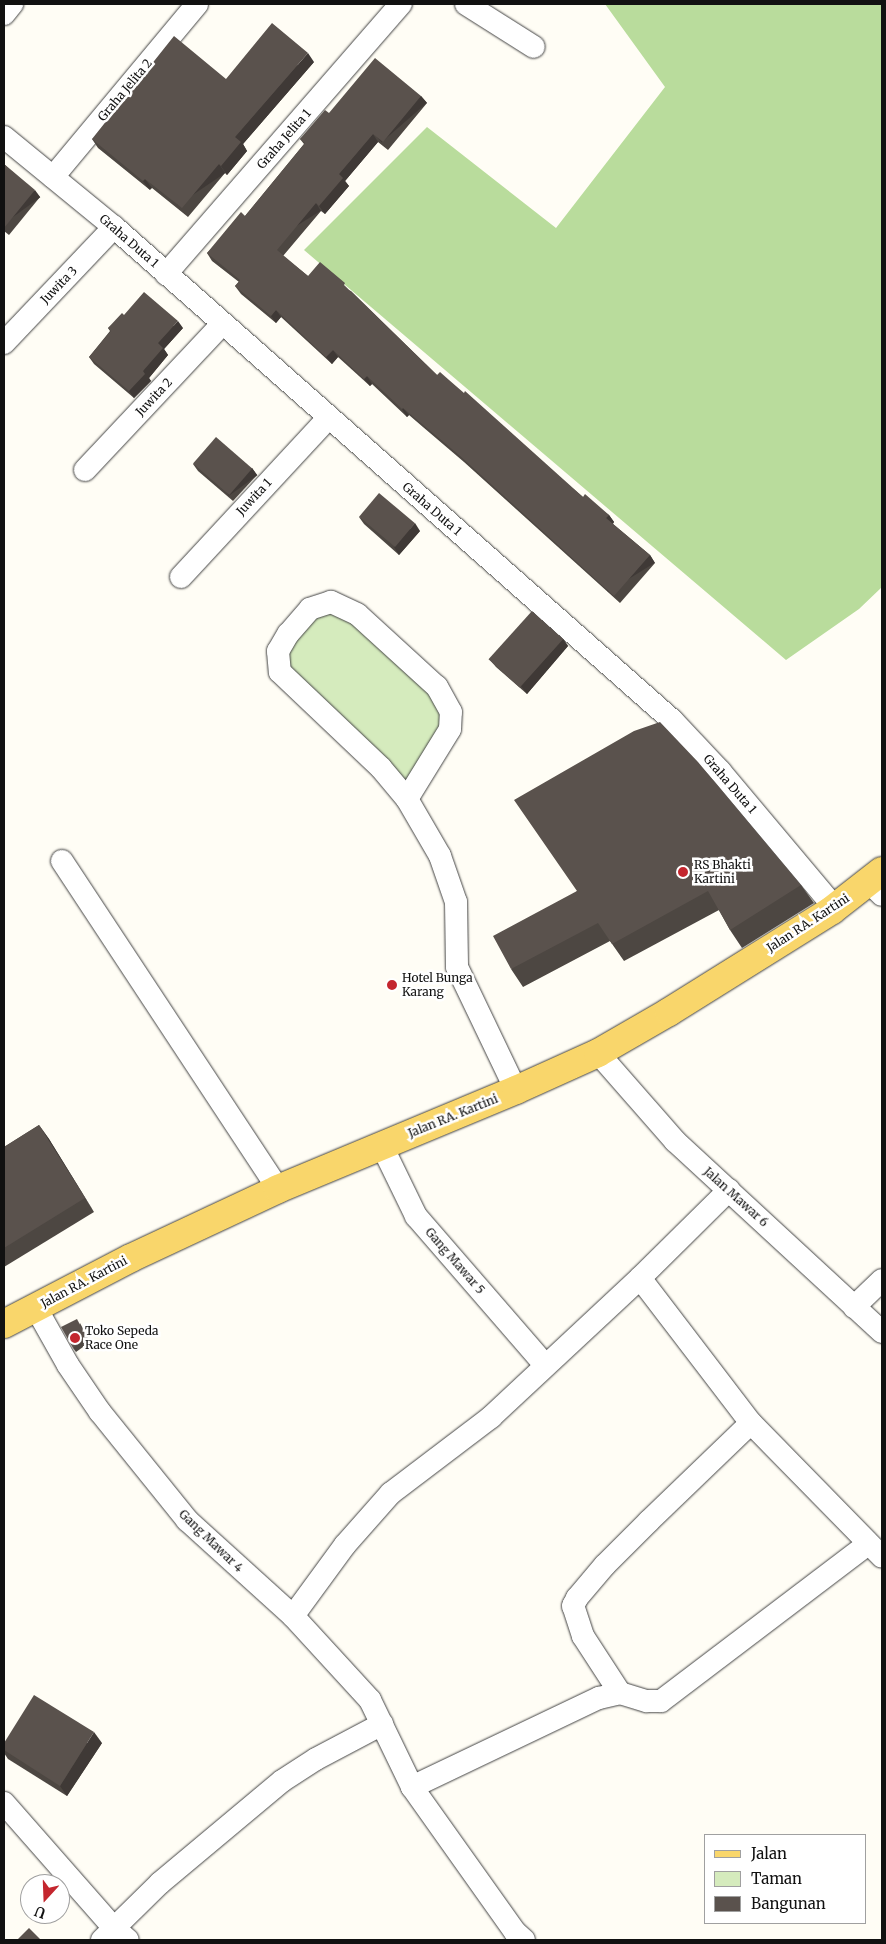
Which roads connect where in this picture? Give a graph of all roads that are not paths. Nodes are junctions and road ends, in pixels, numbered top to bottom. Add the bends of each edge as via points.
1 (12, 4) edge
2 (197, 4) edge
3 (401, 4) edge
4 (466, 4) edge
5 (4, 14) edge
6 (534, 47) dead end
7 (4, 137) edge
8 (53, 177) junction
9 (114, 227) junction
10 (166, 274) junction
11 (222, 324) junction
12 (4, 343) edge
13 (328, 418) junction
14 (85, 470) dead end
15 (181, 577) dead end
16 (407, 799) junction
17 (62, 862) dead end
18 (878, 882) edge
19 (835, 908) junction
20 (598, 1053) junction
21 (516, 1090) junction
22 (382, 1146) junction
23 (278, 1190) junction
24 (730, 1190) junction
25 (640, 1278) junction
26 (882, 1280) edge
27 (854, 1307) junction
28 (39, 1313) junction
29 (4, 1324) edge
30 (882, 1332) edge
31 (545, 1365) junction
32 (751, 1423) junction
33 (875, 1550) edge
34 (293, 1616) junction
35 (620, 1693) junction
36 (382, 1724) junction
37 (412, 1787) junction
38 (4, 1803) edge
39 (115, 1936) edge
40 (516, 1937) edge

1 - 5 street
2 - 8 street, Graha Jelita 2
3 - 10 street, Graha Jelita 1
4 - 6 street
7 - 8 street, Graha Duta 1
8 - 9 street, Graha Duta 1
9 - 10 street, Graha Duta 1
9 - 12 street, Juwita 3
10 - 11 street, Graha Duta 1
11 - 13 street, Graha Duta 1
11 - 14 street, Juwita 2
13 - 15 street, Juwita 1
13 - 19 street, Graha Duta 1 via 673,721 720,770
16 - 16 street via 450,728 451,712 437,687 357,614 331,602 310,609 278,651 280,672 381,768
16 - 21 street via 440,856 456,902 457,967
17 - 23 street
18 - 19 main road, Jalan RA. Kartini
19 - 20 main road, Jalan RA. Kartini
20 - 21 main road, Jalan RA. Kartini
20 - 24 street, Jalan Mawar 6 via 675,1141
21 - 22 main road, Jalan RA. Kartini
22 - 23 main road, Jalan RA. Kartini
22 - 31 street, Gang Mawar 5 via 416,1216
23 - 28 main road, Jalan RA. Kartini via 131,1258
24 - 25 street
24 - 27 street, Jalan Mawar 6
25 - 31 street
25 - 32 street
26 - 27 street
27 - 30 street, Jalan Mawar 6
28 - 29 main road, Jalan RA. Kartini
28 - 34 street, Gang Mawar 4 via 68,1365 100,1412 187,1520
31 - 34 street via 491,1417 391,1494 345,1545
32 - 33 street
32 - 35 street via 636,1533 573,1606 583,1636
33 - 35 street via 661,1701 647,1701
34 - 36 street, Gang Mawar 4 via 370,1700
35 - 37 street via 599,1698
36 - 37 street, Gang Mawar 4
36 - 39 street via 282,1781 160,1883
37 - 40 street, Gang Mawar 4
38 - 39 street

